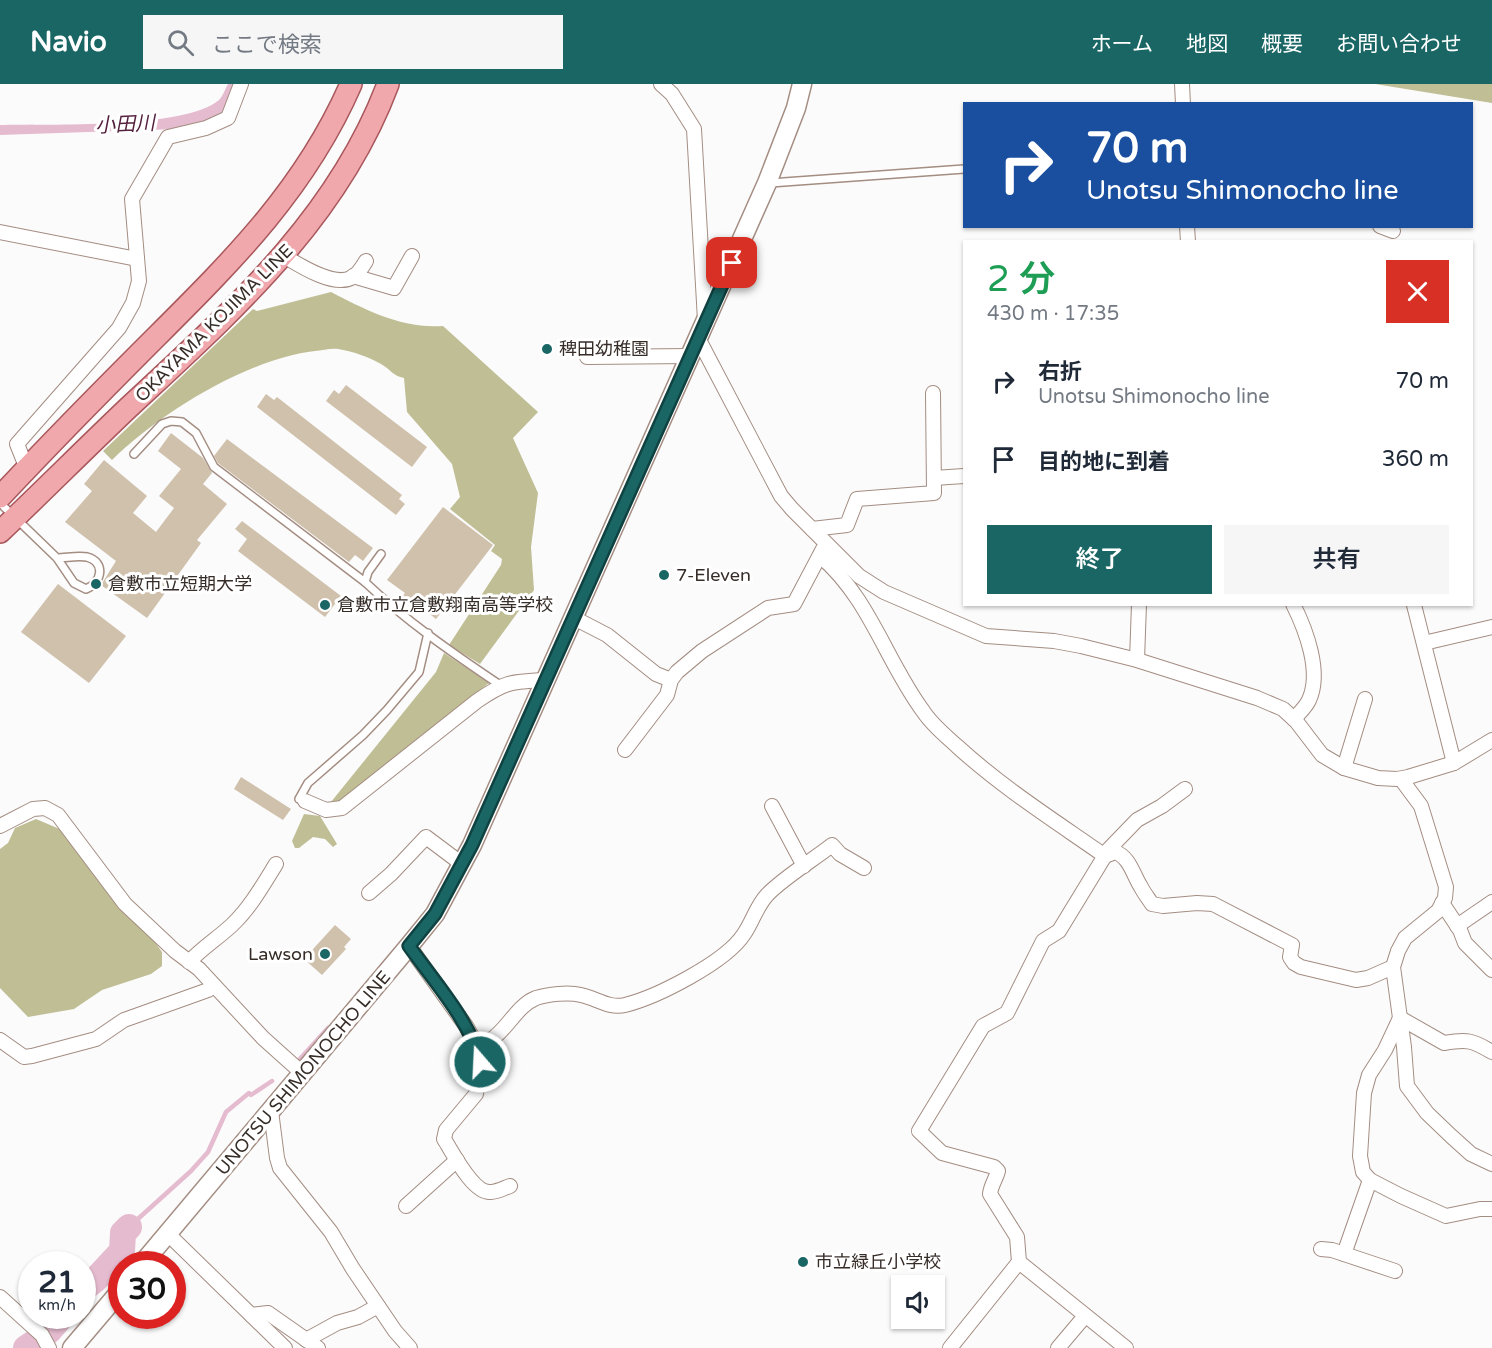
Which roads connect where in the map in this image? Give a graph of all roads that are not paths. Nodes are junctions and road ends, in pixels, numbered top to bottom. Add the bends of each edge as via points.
1 (241, 84) edge
2 (351, 84) edge
3 (388, 84) edge
4 (662, 84) edge
5 (802, 84) edge
6 (1182, 84) edge
7 (1183, 102) edge
8 (963, 169) edge
9 (767, 183) junction
10 (0, 232) edge
11 (284, 256) junction
12 (412, 256) dead end
13 (137, 259) junction
14 (366, 261) dead end
15 (353, 276) junction
16 (702, 330) junction
17 (690, 356) junction
18 (587, 357) dead end
19 (933, 393) dead end
20 (134, 454) dead end
21 (27, 469) junction
22 (963, 476) edge
23 (934, 478) junction
24 (0, 497) edge
25 (5, 518) edge
26 (812, 529) junction
27 (823, 550) junction
28 (381, 554) dead end
29 (57, 558) junction
30 (365, 582) junction
31 (1139, 606) edge
32 (1294, 606) edge
33 (1414, 606) edge
34 (574, 618) junction
35 (1491, 624) edge
36 (428, 633) junction
37 (1424, 643) junction
38 (1137, 660) junction
39 (545, 680) junction
40 (671, 680) junction
41 (500, 685) junction
42 (1365, 699) dead end
43 (1294, 719) junction
44 (1492, 740) edge
45 (625, 750) dead end
46 (1454, 763) junction
47 (1344, 768) junction
48 (1401, 778) junction
49 (1185, 789) dead end
50 (305, 801) joint
51 (772, 806) dead end
52 (0, 826) edge
53 (1105, 856) junction
54 (276, 864) dead end
55 (462, 864) junction
56 (804, 866) junction
57 (864, 868) dead end
58 (369, 893) dead end
59 (1492, 902) edge
60 (1442, 903) junction
61 (1458, 926) junction
62 (409, 946) junction
63 (189, 962) junction
64 (1393, 967) junction
65 (1492, 969) edge
66 (213, 987) junction
67 (1400, 1018) junction
68 (0, 1030) edge
69 (6, 1044) edge
70 (476, 1044) junction
71 (1492, 1052) edge
72 (302, 1073) junction
73 (271, 1111) junction
74 (457, 1160) junction
75 (1492, 1164) edge
76 (1370, 1180) junction
77 (510, 1186) dead end
78 (405, 1206) dead end
79 (1492, 1209) edge
80 (168, 1233) junction
81 (1321, 1249) dead end
82 (153, 1251) edge
83 (1344, 1254) junction
84 (1019, 1262) junction
85 (1395, 1271) dead end
86 (0, 1297) edge
87 (108, 1306) edge
88 (378, 1306) junction
89 (251, 1315) junction
90 (1085, 1316) junction
91 (312, 1344) edge
92 (1124, 1347) edge
93 (49, 1348) edge
94 (72, 1348) edge
95 (285, 1348) edge
96 (410, 1348) edge
97 (950, 1348) edge
98 (1058, 1348) edge

1 - 13 street via 228,118 168,137 132,199
2 - 21 main road, OKAYAMA KOJIMA LINE via 338,115 309,162 256,233
3 - 11 main road, OKAYAMA KOJIMA LINE via 367,133 339,182
4 - 16 street via 694,129
5 - 9 main road, UNOTSU SHIMONOCHO LINE
6 - 7 street
8 - 9 lane
9 - 16 main road, UNOTSU SHIMONOCHO LINE
10 - 13 street
11 - 15 street via 326,278
11 - 25 main road, OKAYAMA KOJIMA LINE via 188,353
12 - 15 street via 394,288
13 - 21 street via 139,281 133,303 119,328 17,444
14 - 15 street
16 - 17 main road, UNOTSU SHIMONOCHO LINE
16 - 26 street via 782,496
17 - 18 street
17 - 34 main road, UNOTSU SHIMONOCHO LINE
19 - 23 street
20 - 30 lane via 162,424 182,422 196,433 214,466
21 - 24 main road, OKAYAMA KOJIMA LINE
22 - 23 street
23 - 26 street via 934,493 857,499 847,525
25 - 29 lane
26 - 27 street
27 - 38 street via 884,592 986,636 1054,641
27 - 40 street via 794,604 768,608 702,651
27 - 53 street via 853,591 931,721 986,772
28 - 30 lane
29 - 29 lane via 79,587 91,587 100,577 101,571 89,558
30 - 36 lane
31 - 38 street
32 - 43 street via 1305,626 1313,682 1309,700
33 - 37 street
34 - 39 main road, UNOTSU SHIMONOCHO LINE
34 - 40 street via 607,635 656,674
35 - 37 street
36 - 41 lane
36 - 50 lane via 419,672 363,735 308,783 299,799
37 - 46 street
38 - 43 street via 1257,698
39 - 41 street
39 - 55 main road, UNOTSU SHIMONOCHO LINE
40 - 45 street via 667,695
41 - 50 street via 350,804 326,810
42 - 47 street
43 - 47 street via 1322,755
44 - 46 street
46 - 48 street
47 - 48 street via 1378,778
48 - 60 street via 1421,806 1446,887
49 - 53 street via 1129,827
51 - 56 street
52 - 63 street via 33,809 45,808 58,815 125,904
53 - 64 street via 1122,854 1152,904 1213,904 1292,945 1290,957 1301,967 1356,980
53 - 84 street via 1059,931 1043,940 1007,1013 983,1026 919,1131 942,1153 998,1171 990,1194 1017,1237
54 - 63 street via 232,925
55 - 58 street via 426,837
55 - 62 main road, UNOTSU SHIMONOCHO LINE via 435,914
56 - 57 street via 832,845
56 - 70 street via 769,893 744,934 726,953 665,989 612,1006 580,994 537,998 490,1041
59 - 61 street
60 - 61 street
60 - 64 street via 1406,938
61 - 65 street via 1465,943
62 - 70 street
62 - 72 main road, UNOTSU SHIMONOCHO LINE
63 - 66 street
64 - 67 street
66 - 69 street via 124,1020 96,1039 24,1057
66 - 72 street
67 - 71 street via 1444,1043 1471,1041
67 - 75 street via 1407,1086 1451,1136 1471,1154
67 - 76 street via 1369,1075 1364,1093 1360,1156 1363,1172
68 - 69 street
70 - 74 street via 480,1062 476,1094 446,1130 444,1139
72 - 73 main road, UNOTSU SHIMONOCHO LINE
73 - 80 main road, UNOTSU SHIMONOCHO LINE
73 - 88 street via 280,1168 331,1232
74 - 77 street via 469,1179 483,1191
74 - 78 street
76 - 79 street via 1446,1216
76 - 83 street
80 - 82 main road, UNOTSU SHIMONOCHO LINE
80 - 89 street
81 - 83 street
83 - 85 street
84 - 90 street
84 - 97 street
86 - 93 street via 42,1335
87 - 94 main road
88 - 91 street via 337,1323
88 - 96 street
89 - 91 street via 268,1313
89 - 95 street
90 - 92 street
90 - 98 street

